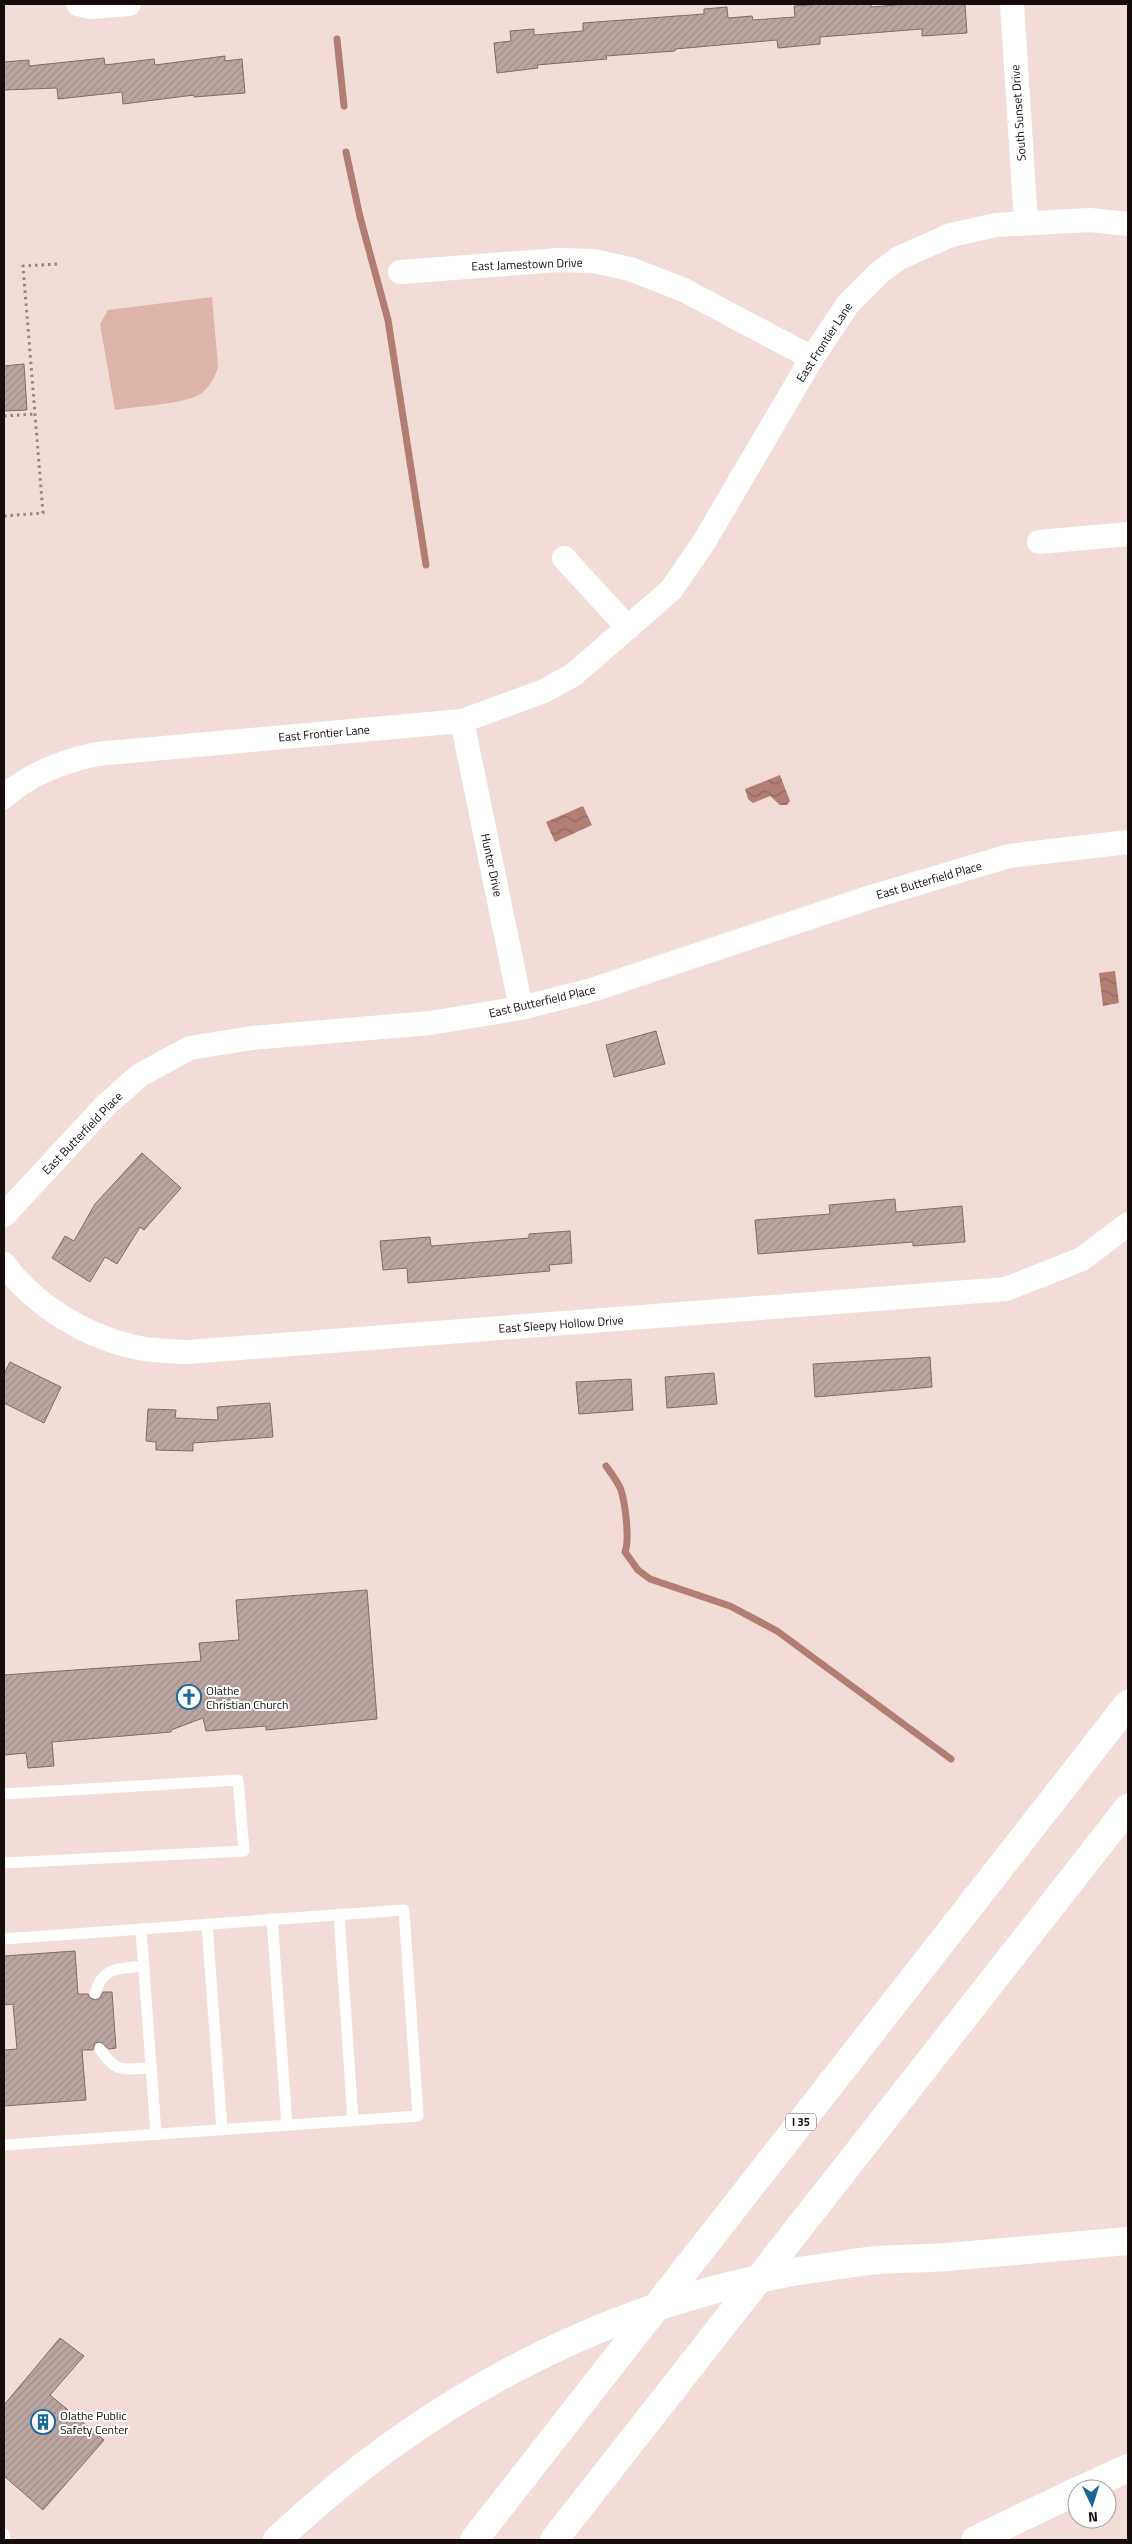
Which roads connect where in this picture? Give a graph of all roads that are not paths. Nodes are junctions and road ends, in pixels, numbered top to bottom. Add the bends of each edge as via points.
1 (78, 4) edge
2 (129, 4) edge
3 (1012, 4) edge
4 (1026, 222) junction
5 (1128, 224) edge
6 (400, 272) dead end
7 (812, 358) junction
8 (1128, 534) edge
9 (1039, 542) dead end
10 (564, 558) dead end
11 (628, 628) junction
12 (462, 721) junction
13 (4, 797) edge
14 (1128, 842) edge
15 (521, 1008) junction
16 (4, 1215) edge
17 (1128, 1224) edge
18 (4, 1264) edge
19 (1128, 1704) edge
20 (4, 1794) edge
21 (1128, 1808) edge
22 (4, 1863) edge
23 (339, 1914) junction
24 (272, 1919) junction
25 (207, 1924) junction
26 (141, 1929) junction
27 (4, 1939) edge
28 (144, 1966) junction
29 (94, 1993) dead end
30 (100, 2049) dead end
31 (151, 2068) junction
32 (353, 2120) junction
33 (287, 2125) junction
34 (222, 2130) junction
35 (156, 2134) junction
36 (4, 2145) edge
37 (1128, 2241) edge
38 (1128, 2468) edge
39 (1104, 2479) edge
40 (1067, 2496) edge
41 (4, 2534) edge
42 (5, 2540) edge
43 (277, 2540) edge
44 (474, 2540) edge
45 (554, 2540) edge
46 (975, 2540) edge

1 - 2 street via 91,7
3 - 4 street, South Sunset Drive
4 - 5 street, East Frontier Lane via 1090,220
4 - 7 street, East Frontier Lane via 951,235 899,258 863,286
6 - 7 street, East Jamestown Drive via 558,260 594,261 630,269 684,290
7 - 11 street, East Frontier Lane via 687,568 671,590
8 - 9 street
10 - 11 street
11 - 12 street, East Frontier Lane via 573,675 544,691
12 - 13 street, East Frontier Lane via 97,754 70,760 39,774
12 - 15 street, Hunter Drive
14 - 15 street, East Butterfield Place via 1009,856 868,898 592,990
15 - 16 street, East Butterfield Place via 430,1023 252,1038 190,1048 140,1075 106,1105
17 - 18 street, East Sleepy Hollow Drive via 1082,1259 1006,1289 188,1352 136,1348 106,1340 34,1297
19 - 44 highway, I 35
20 - 22 lane via 238,1780 244,1851
21 - 45 highway
23 - 24 lane
23 - 32 lane
23 - 32 lane via 404,1910 418,2116
24 - 25 lane
24 - 33 lane
25 - 26 lane
25 - 34 lane
26 - 27 lane
26 - 28 lane
28 - 29 lane via 105,1973
28 - 31 lane
30 - 31 lane via 109,2064 118,2069
31 - 35 lane
32 - 33 lane
33 - 34 lane
34 - 35 lane
35 - 36 lane
37 - 43 highway via 869,2261 728,2286 675,2301 601,2327 477,2388 418,2425 362,2467
38 - 39 highway
40 - 46 highway
41 - 42 lane

